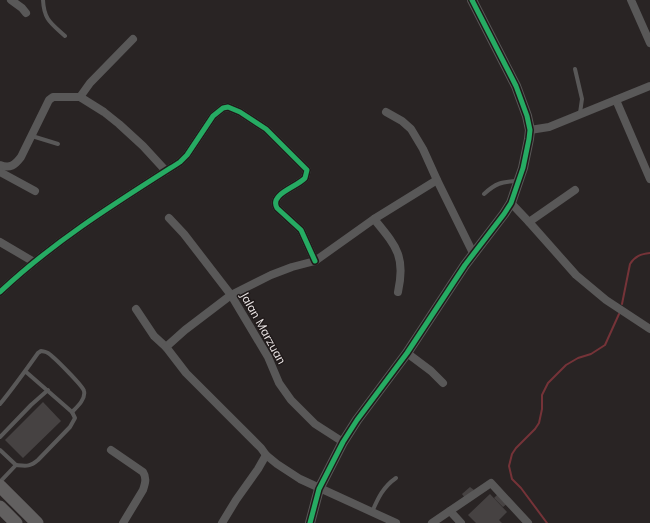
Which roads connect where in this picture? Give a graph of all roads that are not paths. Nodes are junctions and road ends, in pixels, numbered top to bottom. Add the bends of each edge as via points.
1 (11, 0) edge
2 (44, 0) edge
3 (472, 0) edge
4 (631, 0) edge
5 (26, 13) dead end
6 (64, 36) dead end
7 (133, 39) dead end
8 (650, 43) edge
9 (575, 69) dead end
10 (650, 86) edge
11 (80, 97) junction
12 (616, 100) junction
13 (386, 112) dead end
14 (580, 116) junction
15 (530, 130) junction
16 (32, 136) junction
17 (58, 144) dead end
18 (0, 165) edge
19 (166, 171) junction
20 (0, 172) edge
21 (650, 179) edge
22 (437, 180) junction
23 (519, 181) junction
24 (575, 190) dead end
25 (35, 191) dead end
26 (484, 194) dead end
27 (511, 203) junction
28 (170, 218) dead end
29 (374, 219) junction
30 (530, 222) junction
31 (0, 242) edge
32 (473, 253) junction
33 (315, 261) junction
34 (34, 262) junction
35 (0, 292) edge
36 (398, 292) dead end
37 (231, 295) junction
38 (136, 309) dead end
39 (650, 328) edge
40 (166, 347) junction
41 (407, 353) junction
42 (24, 371) junction
43 (443, 383) dead end
44 (48, 390) junction
45 (0, 404) edge
46 (72, 412) junction
47 (0, 437) edge
48 (343, 442) junction
49 (0, 450) edge
50 (111, 450) dead end
51 (266, 455) junction
52 (16, 465) junction
53 (396, 478) dead end
54 (0, 482) edge
55 (0, 486) edge
56 (319, 489) junction
57 (0, 507) edge
58 (450, 511) junction
59 (372, 512) junction
60 (16, 523) edge
61 (37, 523) edge
62 (123, 523) edge
63 (222, 523) edge
64 (310, 523) edge
65 (396, 523) edge
66 (432, 523) edge
67 (461, 523) edge
68 (528, 523) edge

1 - 5 street
2 - 6 lane via 46,17
3 - 15 street via 516,86
4 - 8 street
7 - 11 street via 90,83
9 - 14 lane via 582,99
10 - 12 street
11 - 16 street via 48,100
11 - 19 street via 119,124
12 - 14 street
12 - 21 street
13 - 22 street via 411,128
14 - 15 street via 549,127
15 - 23 street
16 - 17 lane
16 - 18 street via 16,164 10,167
19 - 33 street via 188,155 213,116 222,108 240,112 266,129 307,170 305,178 279,196 275,204 301,230
19 - 34 street via 76,230
20 - 25 street
22 - 29 street
22 - 32 street
23 - 26 lane via 503,182
23 - 27 street
24 - 30 street
27 - 30 street
27 - 32 street
28 - 37 street, Jalan Marzuan
29 - 33 street
29 - 36 street via 400,257 401,278
30 - 39 street via 588,286
31 - 34 street
32 - 41 street
33 - 37 street via 271,275
34 - 35 street
37 - 40 street
37 - 48 street, Jalan Marzuan via 291,400 315,424
38 - 40 street via 154,336
40 - 51 street via 186,373
41 - 43 street
41 - 48 street
42 - 44 lane
42 - 45 lane
42 - 46 lane via 42,351 53,357 85,391 84,398
44 - 46 lane
44 - 47 lane
46 - 52 lane via 75,418 70,427 33,465
48 - 56 street
49 - 52 lane
50 - 62 street via 145,476 143,490
51 - 56 street via 288,473
51 - 63 street
52 - 54 lane
53 - 59 lane via 382,491
55 - 61 highway
56 - 59 street
56 - 64 street
57 - 60 highway
58 - 66 street
58 - 67 street
58 - 68 street via 491,483
59 - 65 street

